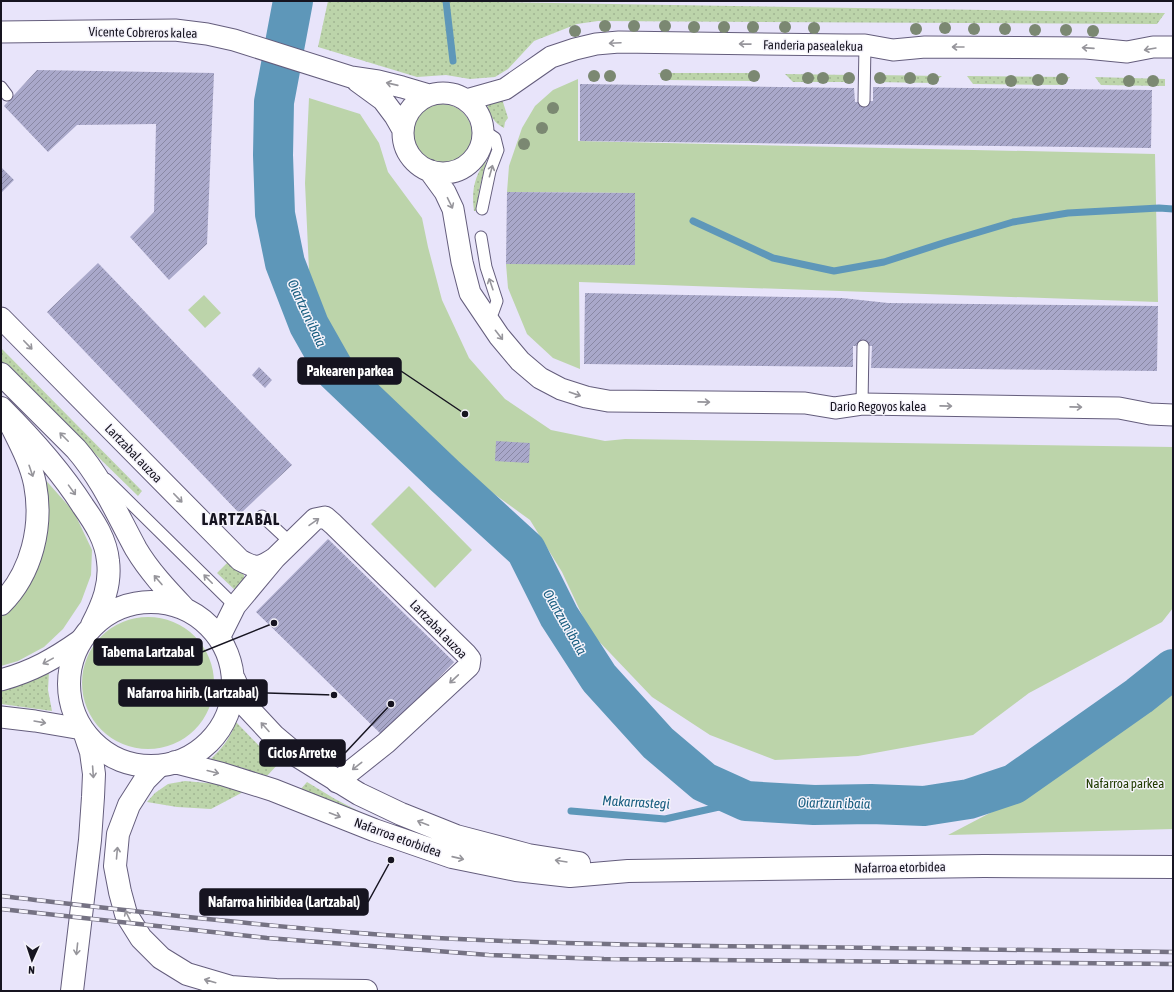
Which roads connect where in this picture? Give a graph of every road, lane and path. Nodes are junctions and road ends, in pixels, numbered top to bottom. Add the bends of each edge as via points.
1 (1, 32) edge
2 (865, 45) junction
3 (1173, 47) edge
4 (351, 77) junction
5 (429, 95) junction
6 (466, 100) junction
7 (864, 102) dead end
8 (403, 130) junction
9 (483, 130) junction
10 (429, 170) junction
11 (482, 209) dead end
12 (481, 237) dead end
13 (485, 316) junction
14 (1, 318) edge
15 (863, 346) dead end
16 (1, 374) edge
17 (862, 404) junction
18 (1, 408) edge
19 (1, 411) edge
20 (1173, 415) edge
21 (87, 461) junction
22 (262, 516) dead end
23 (291, 543) junction
24 (275, 558) junction
25 (1, 604) edge
26 (235, 606) junction
27 (184, 608) junction
28 (86, 633) junction
29 (219, 638) junction
30 (233, 676) junction
31 (1, 680) edge
32 (1, 717) edge
33 (84, 731) junction
34 (167, 764) junction
35 (337, 782) junction
36 (1173, 867) edge
37 (628, 871) junction
38 (72, 991) edge
39 (366, 991) edge

1 - 4 street, Vicente Cobreros kalea via 176,30 207,34 246,44
3 -> 2 street, Fanderia pasealekua via 1153,47 1127,52 1086,48 925,47 893,50
2 -> 6 street, Fanderia pasealekua via 619,42 596,44 551,57 505,89
2 - 7 lane
5 -> 4 street, Vicente Cobreros kalea
4 - 8 street, Vicente Cobreros kalea via 383,100
5 - 6 street via 451,94
5 - 8 street via 408,112
6 - 9 street via 481,118
8 - 10 street via 407,150 412,158
9 - 10 street via 478,152 463,168 440,173
11 -> 9 lane via 490,171 498,150 495,138
10 -> 13 street via 445,192 453,210 470,293
13 -> 12 lane via 493,312 497,301 486,267
13 -> 17 street, Dario Regoyos kalea via 520,361 540,378 561,389 586,397 608,401 805,403 835,408
14 -> 24 street, Lartzabal auzoa via 240,560 251,567 264,565
15 - 17 lane
21 -> 16 main road
17 -> 20 street, Dario Regoyos kalea via 1119,408
18 -> 28 main road via 31,438 65,479 101,534 109,574 104,600
19 -> 25 main road via 20,443 35,483 38,520 36,538 25,569
26 -> 21 lane
27 -> 21 main road via 155,577
22 - 23 lane
23 - 24 street, Lartzabal auzoa
23 -> 35 street, Lartzabal auzoa via 316,520 325,517 470,659 469,666 386,743
24 - 26 street, Lartzabal auzoa
26 - 29 street, Lartzabal auzoa
27 - 28 main road via 152,601 119,607 104,615
27 - 29 main road via 210,626
28 -> 31 street via 60,655 38,667
28 - 33 main road via 71,661 68,684 72,708
29 - 30 main road via 228,656
30 - 34 main road via 231,704 219,729 200,750
35 -> 30 main road, Nafarroa etorbidea via 299,757 274,736 246,706
32 -> 33 street
33 - 34 main road, Nafarroa etorbidea via 97,746 126,762
33 -> 38 main road via 91,752 94,774 90,840
34 -> 37 main road, Nafarroa etorbidea via 222,774 273,790 374,830 452,857 516,870 570,876
39 -> 34 main road via 231,987 187,974 161,958 141,938 126,914 120,892 115,866 118,834 129,805 145,780
37 -> 35 main road, Nafarroa etorbidea via 528,855 456,836 401,814
36 - 37 main road, Nafarroa etorbidea via 984,866

